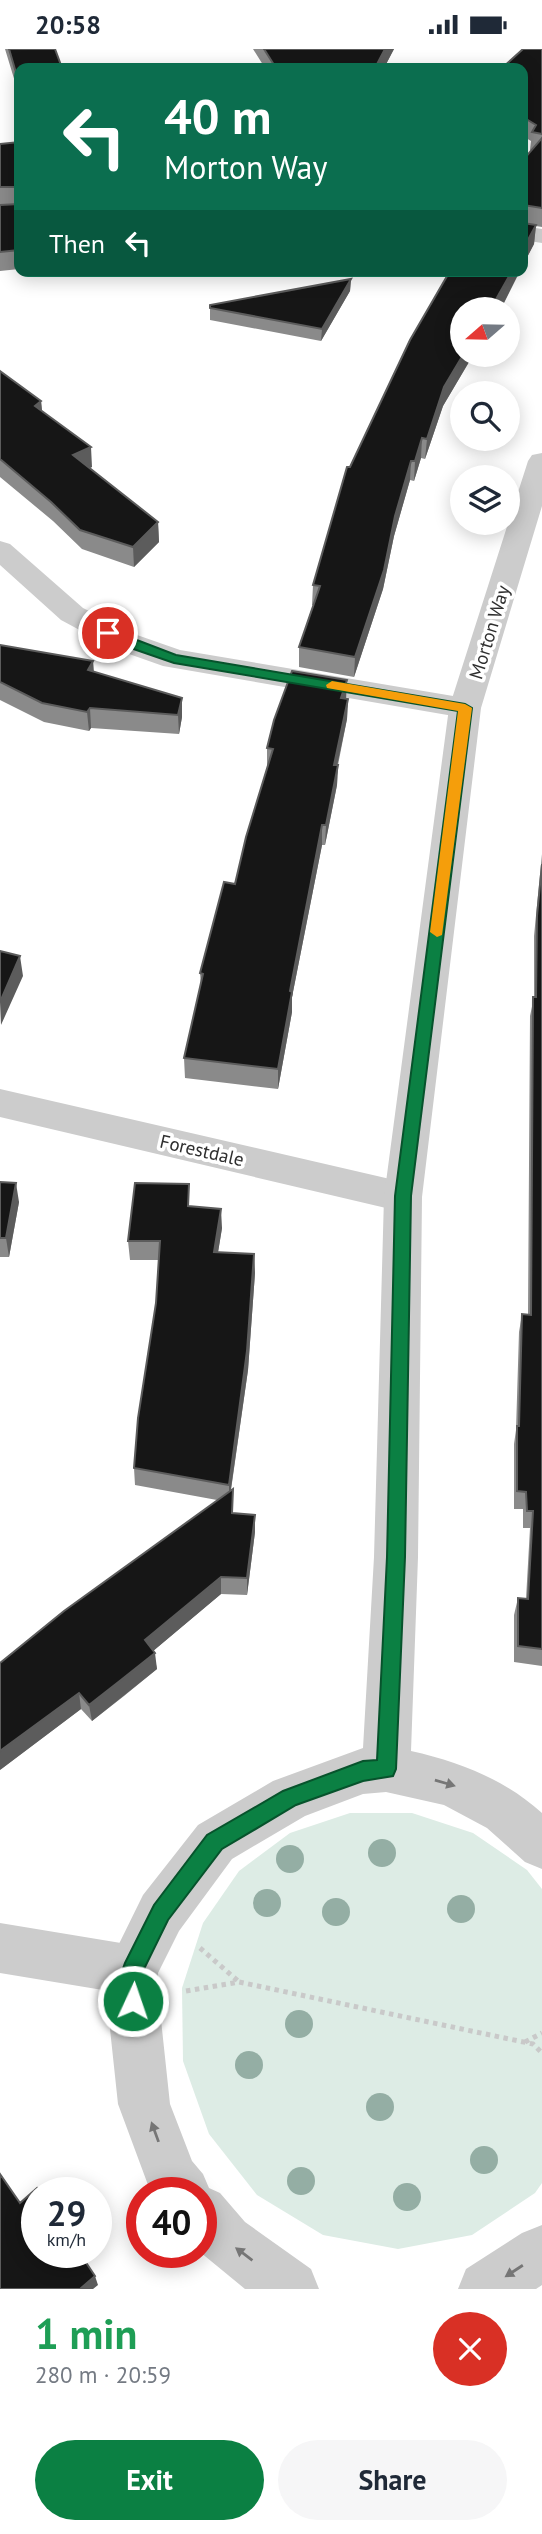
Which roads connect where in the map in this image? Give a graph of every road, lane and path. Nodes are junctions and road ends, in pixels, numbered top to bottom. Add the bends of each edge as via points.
1 (542, 461) edge
2 (0, 550) edge
3 (465, 708) junction
4 (0, 1103) edge
5 (403, 1196) junction
6 (386, 1769) junction
7 (542, 1845) edge
8 (0, 1948) edge
9 (133, 1985) junction
10 (542, 2033) edge
11 (524, 2043) junction
12 (542, 2053) edge
13 (171, 2177) edge
14 (217, 2231) edge
15 (542, 2253) edge
16 (291, 2289) edge
17 (486, 2289) edge

1 - 3 street, Morton Way
2 - 3 street via 72,614 162,655
3 - 5 street, Morton Way
4 - 5 street, Forestdale
5 - 6 street, Morton Way via 396,1557
6 -> 7 street via 451,1783 504,1811
6 - 9 street via 363,1771 290,1798 215,1842 161,1913
8 - 9 street
9 - 11 path via 239,1982
13 -> 9 street via 144,2104
10 - 11 path
11 - 12 path
16 -> 14 street
15 -> 17 street

